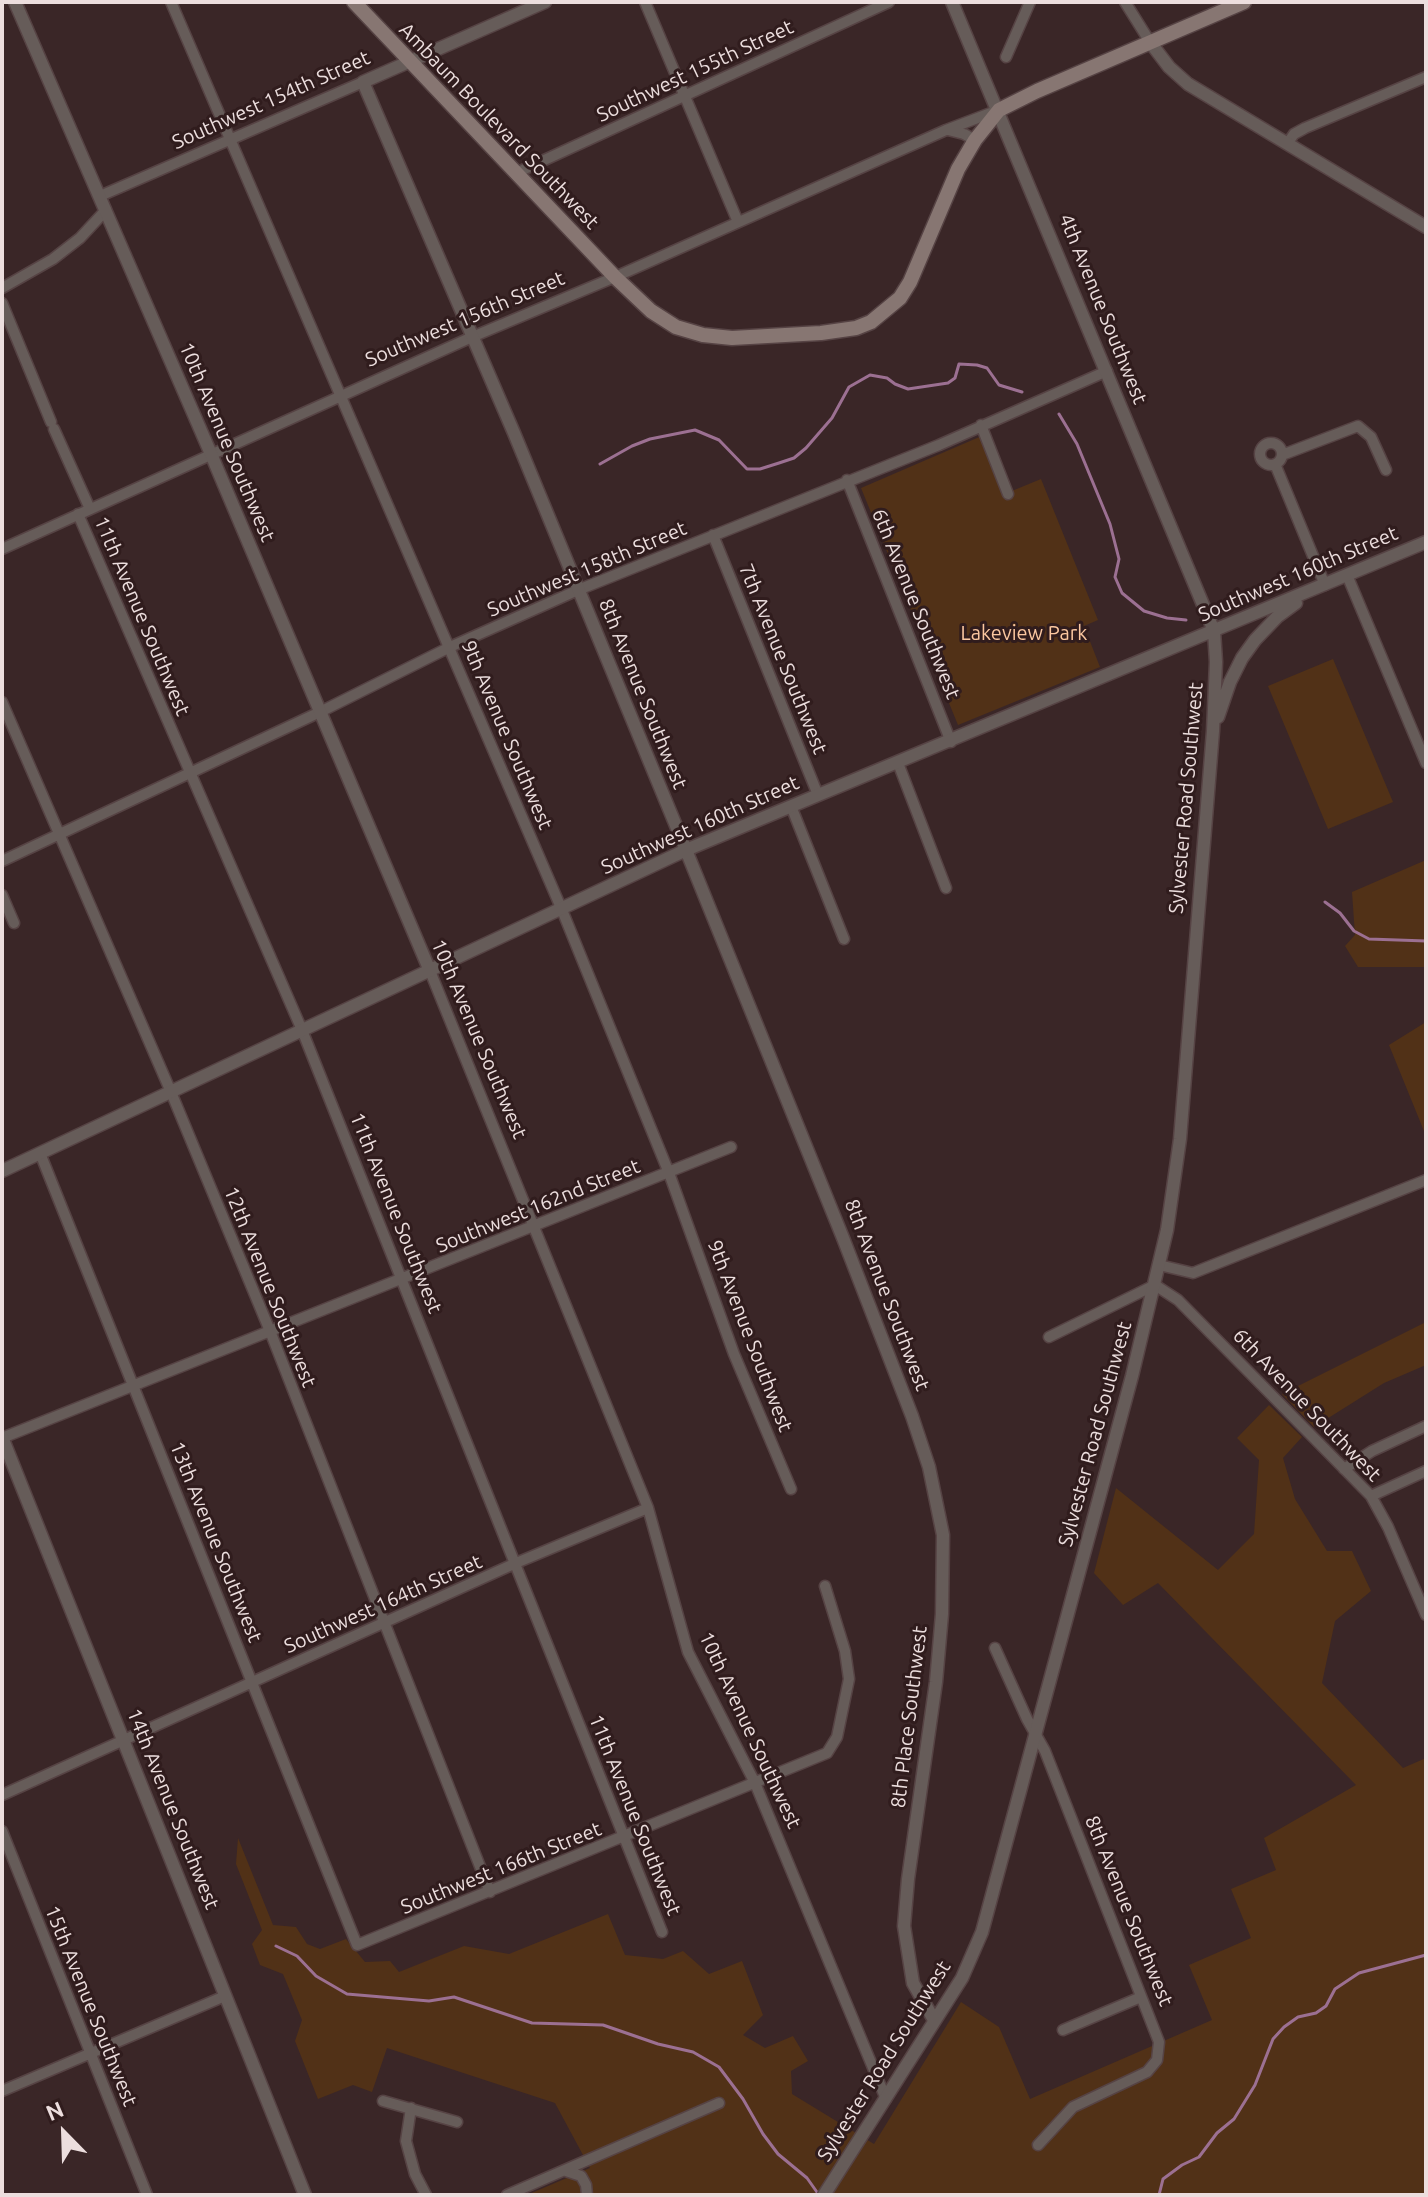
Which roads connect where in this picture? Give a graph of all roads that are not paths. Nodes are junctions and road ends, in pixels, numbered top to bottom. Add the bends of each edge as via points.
1 (15, 2) edge
2 (171, 2) edge
3 (354, 2) edge
4 (545, 2) edge
5 (645, 2) edge
6 (889, 2) edge
7 (952, 2) edge
8 (1030, 2) edge
9 (1125, 2) edge
10 (1244, 2) edge
11 (1150, 42) junction
12 (1006, 57) dead end
13 (410, 62) junction
14 (1426, 77) edge
15 (363, 82) junction
16 (684, 96) junction
17 (999, 110) junction
18 (946, 130) junction
19 (230, 140) junction
20 (975, 140) junction
21 (1287, 144) junction
22 (516, 173) junction
23 (100, 196) junction
24 (106, 210) junction
25 (738, 222) junction
26 (1426, 227) edge
27 (615, 277) junction
28 (2, 288) edge
29 (2, 303) edge
30 (472, 337) junction
31 (1107, 371) junction
32 (342, 395) junction
33 (981, 425) junction
34 (211, 454) junction
35 (1386, 470) dead end
36 (847, 480) junction
37 (1008, 494) dead end
38 (90, 509) junction
39 (78, 514) junction
40 (713, 535) junction
41 (1426, 542) edge
42 (2, 549) edge
43 (1347, 575) junction
44 (1322, 586) junction
45 (578, 590) junction
46 (1214, 631) junction
47 (450, 647) junction
48 (2, 702) edge
49 (320, 712) junction
50 (1213, 731) junction
51 (951, 742) junction
52 (898, 763) junction
53 (1426, 763) edge
54 (189, 773) junction
55 (818, 795) junction
56 (791, 806) junction
57 (59, 834) junction
58 (686, 850) junction
59 (2, 861) edge
60 (946, 888) dead end
61 (2, 895) edge
62 (562, 910) junction
63 (14, 923) dead end
64 (844, 939) dead end
65 (430, 971) junction
66 (302, 1030) junction
67 (171, 1092) junction
68 (731, 1147) dead end
69 (40, 1153) junction
70 (2, 1171) edge
71 (669, 1173) junction
72 (1426, 1180) edge
73 (535, 1227) junction
74 (1159, 1265) junction
75 (403, 1278) junction
76 (1155, 1285) junction
77 (270, 1331) junction
78 (1049, 1337) dead end
79 (132, 1385) junction
80 (912, 1416) joint
81 (1426, 1426) edge
82 (2, 1438) edge
83 (1344, 1469) junction
84 (1426, 1471) edge
85 (791, 1489) dead end
86 (1371, 1496) junction
87 (648, 1508) junction
88 (516, 1563) junction
89 (825, 1586) dead end
90 (1426, 1615) edge
91 (383, 1625) junction
92 (995, 1648) dead end
93 (253, 1682) junction
94 (1036, 1734) junction
95 (124, 1740) junction
96 (755, 1783) junction
97 (2, 1795) edge
98 (2, 1831) edge
99 (624, 1838) junction
100 (490, 1892) junction
101 (662, 1932) dead end
102 (357, 1945) joint
103 (225, 1996) junction
104 (1141, 1997) junction
105 (934, 2020) junction
106 (1063, 2030) dead end
107 (90, 2051) junction
108 (2, 2091) edge
109 (886, 2099) junction
110 (383, 2101) dead end
111 (719, 2103) dead end
112 (411, 2108) junction
113 (457, 2122) dead end
114 (1038, 2145) dead end
115 (564, 2171) junction
116 (147, 2195) edge
117 (305, 2195) edge
118 (426, 2195) edge
119 (507, 2195) edge
120 (587, 2195) edge
121 (824, 2195) edge

1 - 23 street, 10th Avenue Southwest
2 - 19 street, 9th Avenue Southwest
3 - 13 main road, Ambaum Boulevard Southwest
4 - 13 street, Southwest 154th Street
5 - 16 street
6 - 16 street, Southwest 155th Street
7 - 17 street, 4th Avenue Southwest
8 - 12 street
9 - 11 street
10 - 11 main road
11 - 17 main road
11 - 21 street via 1188,84
13 - 15 street, Southwest 154th Street
13 - 22 main road, Ambaum Boulevard Southwest
14 - 21 street via 1305,128
15 - 19 street, Southwest 154th Street
15 - 30 street, 8th Avenue Southwest
16 - 22 street, Southwest 155th Street
16 - 25 street
17 - 18 street, Southwest 156th Street
17 - 20 main road, Ambaum Boulevard Southwest
17 - 31 street, 4th Avenue Southwest
18 - 20 street
18 - 25 street, Southwest 156th Street
19 - 23 street, Southwest 154th Street
19 - 32 street, 9th Avenue Southwest
20 - 27 main road, Ambaum Boulevard Southwest via 900,298 856,328 732,338 703,335 676,327 651,311
21 - 26 street
22 - 27 main road, Ambaum Boulevard Southwest
23 - 24 street, 10th Avenue Southwest
24 - 28 street via 53,259
24 - 34 street, 10th Avenue Southwest
25 - 27 street, Southwest 156th Street
27 - 30 street, Southwest 156th Street
29 - 38 street, 11th Avenue Southwest
30 - 32 street, Southwest 156th Street
30 - 45 street, 8th Avenue Southwest
31 - 33 street, Southwest 158th Street
31 - 46 street, 4th Avenue Southwest
32 - 34 street, Southwest 156th Street
32 - 47 street, 9th Avenue Southwest
33 - 36 street, Southwest 158th Street
33 - 37 street
34 - 38 street, Southwest 156th Street
34 - 49 street, 10th Avenue Southwest
35 - 44 street via 1371,437 1358,426 1279,460
36 - 40 street, Southwest 158th Street
36 - 51 street, 6th Avenue Southwest
38 - 39 street, Southwest 156th Street
39 - 42 street, Southwest 156th Street
39 - 54 street, 11th Avenue Southwest
40 - 45 street, Southwest 158th Street
40 - 55 street, 7th Avenue Southwest
41 - 43 street, Southwest 160th Street
43 - 44 street, Southwest 160th Street
43 - 53 street
44 - 46 street, Southwest 160th Street
44 - 50 street via 1277,617 1255,640 1230,682
45 - 47 street, Southwest 158th Street
45 - 58 street, 8th Avenue Southwest
46 - 50 street, Sylvester Road Southwest
46 - 51 street, Southwest 160th Street
47 - 49 street, Southwest 158th Street
47 - 62 street, 9th Avenue Southwest
48 - 57 street, 12th Avenue Southwest
49 - 54 street, Southwest 158th Street
49 - 65 street, 10th Avenue Southwest
50 - 74 street, Sylvester Road Southwest via 1180,1139
51 - 52 street, Southwest 160th Street
52 - 55 street, Southwest 160th Street
52 - 60 street
54 - 57 street, Southwest 158th Street
54 - 66 street, 11th Avenue Southwest
55 - 56 street, Southwest 160th Street
56 - 58 street, Southwest 160th Street
56 - 64 street
57 - 59 street, Southwest 158th Street
57 - 67 street, 12th Avenue Southwest
58 - 62 street, Southwest 160th Street
58 - 80 street, 8th Avenue Southwest
61 - 63 street
62 - 65 street, Southwest 160th Street
62 - 71 street, 9th Avenue Southwest
65 - 66 street, Southwest 160th Street
65 - 73 street, 10th Avenue Southwest
66 - 67 street, Southwest 160th Street
66 - 75 street, 11th Avenue Southwest
67 - 69 street, Southwest 160th Street
67 - 77 street, 12th Avenue Southwest
68 - 71 street, Southwest 162nd Street
69 - 70 street, Southwest 160th Street
69 - 79 street, 13th Avenue Southwest
71 - 73 street, Southwest 162nd Street
71 - 85 street, 9th Avenue Southwest via 734,1354
72 - 74 street via 1193,1273
73 - 75 street, Southwest 162nd Street
73 - 87 street, 10th Avenue Southwest
74 - 76 street, Sylvester Road Southwest
75 - 77 street, Southwest 162nd Street
75 - 88 street, 11th Avenue Southwest
76 - 78 street
76 - 83 street, 6th Avenue Southwest via 1178,1300
76 - 94 street, Sylvester Road Southwest
77 - 79 street, Southwest 162nd Street
77 - 91 street, 12th Avenue Southwest
79 - 82 street, Southwest 162nd Street
79 - 93 street, 13th Avenue Southwest
80 - 105 street, 8th Place Southwest via 938,1506 944,1558 936,1682 904,1926 913,1983
81 - 83 street
82 - 95 street, 14th Avenue Southwest
83 - 86 street, 6th Avenue Southwest
84 - 86 street
86 - 90 street, 6th Avenue Southwest
87 - 88 street, Southwest 164th Street
87 - 96 street, 10th Avenue Southwest via 688,1652
88 - 91 street, Southwest 164th Street
88 - 99 street, 11th Avenue Southwest
89 - 96 street, Southwest 166th Street via 848,1666 833,1747 822,1757
91 - 93 street, Southwest 164th Street
91 - 100 street, 12th Avenue Southwest
92 - 94 street, 8th Avenue Southwest
93 - 95 street, Southwest 164th Street
93 - 102 street, 13th Avenue Southwest
94 - 104 street, 8th Avenue Southwest
94 - 105 street, Sylvester Road Southwest via 982,1932 962,1978
95 - 97 street, Southwest 164th Street
95 - 103 street, 14th Avenue Southwest
96 - 99 street, Southwest 166th Street
96 - 109 street, 10th Avenue Southwest
98 - 107 street, 15th Avenue Southwest
99 - 100 street, Southwest 166th Street
99 - 101 street, 11th Avenue Southwest
100 - 102 street, Southwest 166th Street
103 - 107 street
103 - 117 street, 14th Avenue Southwest
104 - 106 street
104 - 114 street, 8th Avenue Southwest via 1159,2042 1157,2060 1147,2072 1073,2107
105 - 109 street, Sylvester Road Southwest
107 - 108 street
107 - 116 street, 15th Avenue Southwest
109 - 121 street, Sylvester Road Southwest
110 - 112 street
111 - 115 street
112 - 113 street
112 - 118 street via 406,2141
115 - 119 street
115 - 120 street via 581,2176

